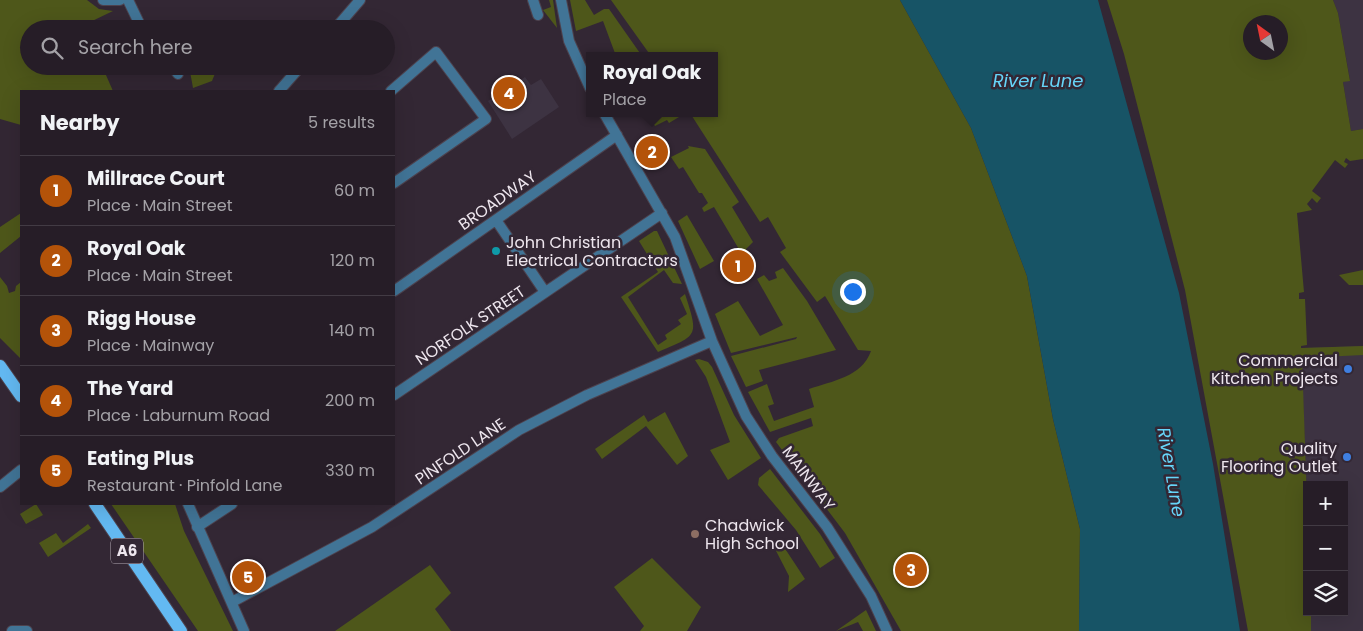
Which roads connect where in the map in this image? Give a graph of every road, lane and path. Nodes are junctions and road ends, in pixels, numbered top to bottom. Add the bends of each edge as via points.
1 (103, 0) edge
2 (120, 0) edge
3 (128, 0) edge
4 (360, 0) edge
5 (533, 0) edge
6 (561, 0) edge
7 (538, 15) dead end
8 (138, 20) edge
9 (343, 20) edge
10 (293, 75) edge
11 (586, 79) edge
12 (280, 90) edge
13 (392, 90) edge
14 (606, 117) edge
15 (617, 135) junction
16 (395, 182) edge
17 (662, 213) junction
18 (496, 220) junction
19 (395, 290) edge
20 (545, 292) junction
21 (712, 341) junction
22 (0, 366) edge
23 (395, 394) edge
24 (20, 395) edge
25 (20, 471) edge
26 (0, 487) edge
27 (96, 505) edge
28 (188, 505) edge
29 (230, 505) edge
30 (197, 527) junction
31 (232, 602) junction
32 (12, 631) edge
33 (27, 631) edge
34 (182, 631) edge
35 (244, 631) edge
36 (888, 631) edge

1 - 2 street
3 - 8 street
4 - 9 street
5 - 7 street
6 - 11 street via 569,41
10 - 12 street
13 - 16 street via 436,52 486,119
14 - 15 street, MAINWAY
15 - 17 street, MAINWAY
15 - 18 street, BROADWAY
17 - 20 street, NORFOLK STREET
17 - 21 street, MAINWAY via 675,237
18 - 19 street, BROADWAY
18 - 20 street
20 - 23 street, NORFOLK STREET
21 - 31 street, PINFOLD LANE via 519,430 372,527
21 - 36 street, MAINWAY via 746,416 772,456 827,527 871,596
22 - 24 main road
25 - 26 street
27 - 34 main road, A6
28 - 30 street
29 - 30 street
30 - 31 street
31 - 35 street
32 - 33 street

